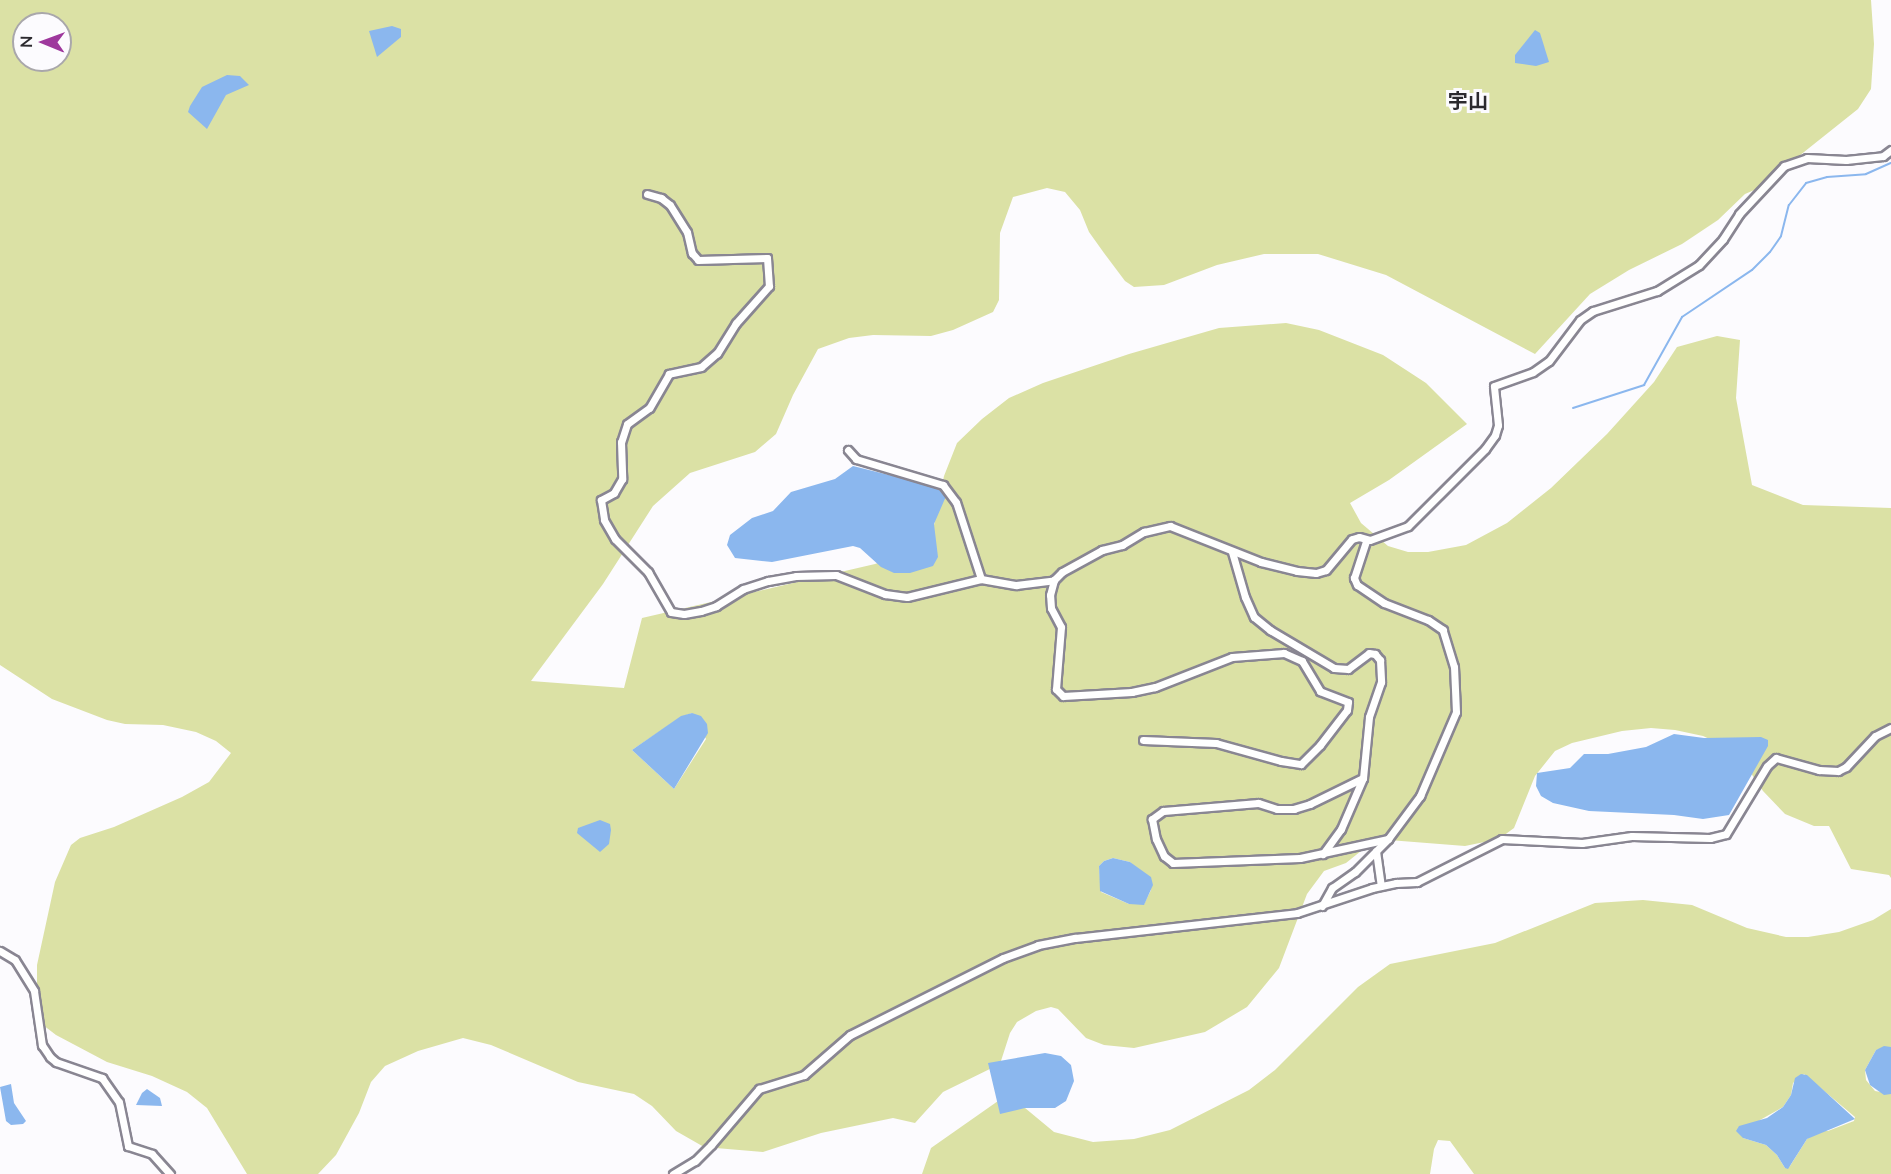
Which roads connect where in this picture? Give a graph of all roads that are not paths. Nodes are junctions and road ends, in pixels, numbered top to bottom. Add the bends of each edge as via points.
1 (1891, 150) edge
2 (647, 195) dead end
3 (848, 450) dead end
4 (1366, 540) junction
5 (1232, 552) junction
6 (981, 579) junction
7 (1054, 580) junction
8 (1891, 728) edge
9 (1143, 740) dead end
10 (1363, 778) junction
11 (1388, 839) junction
12 (1376, 851) junction
13 (1323, 854) junction
14 (1381, 886) junction
15 (1322, 906) junction
16 (0, 951) edge
17 (170, 1174) edge
18 (673, 1174) edge

1 - 4 street via 1883,156 1807,158 1784,166 1745,206 1699,265 1657,291 1593,311 1580,320 1549,361 1533,372 1494,386 1498,425 1496,435 1485,449 1408,526
2 - 6 street via 670,205 698,260 767,258 769,286 736,322 717,353 701,367 669,374 649,408 627,424 621,442 622,479 614,493 601,500 604,520 615,539 648,572 671,612 684,615 701,611 743,589 796,576 836,575 885,594 907,597
3 - 6 street via 856,459 943,485 956,502
4 - 5 street via 1352,539 1326,570 1316,573 1270,565
4 - 11 street via 1358,556 1354,579 1357,585 1384,603 1443,630 1454,667 1456,712 1430,778
5 - 7 street via 1170,526 1102,550
5 - 10 street via 1254,617 1270,630 1334,668 1348,669 1369,653 1380,660 1381,682 1369,717
6 - 7 street via 1016,585
7 - 9 street via 1051,609 1061,627 1056,689 1063,696 1132,692 1232,657 1284,653 1302,661 1320,691 1347,702 1347,710 1301,764 1216,743
8 - 14 street via 1875,736 1838,771 1776,758 1767,766 1726,834 1710,838 1632,836 1582,843 1502,839 1417,882
10 - 13 street via 1341,829
10 - 13 street via 1294,810 1241,803 1177,808 1152,819 1164,856 1173,863
11 - 12 street
11 - 13 street
12 - 14 street
12 - 15 street via 1332,888
14 - 15 street
15 - 18 street via 1266,918 1075,938 1038,945 1003,958 850,1035 804,1075 759,1089 695,1161
16 - 17 street via 15,960 34,991 42,1045 50,1057 102,1078 119,1102 128,1146 152,1154

